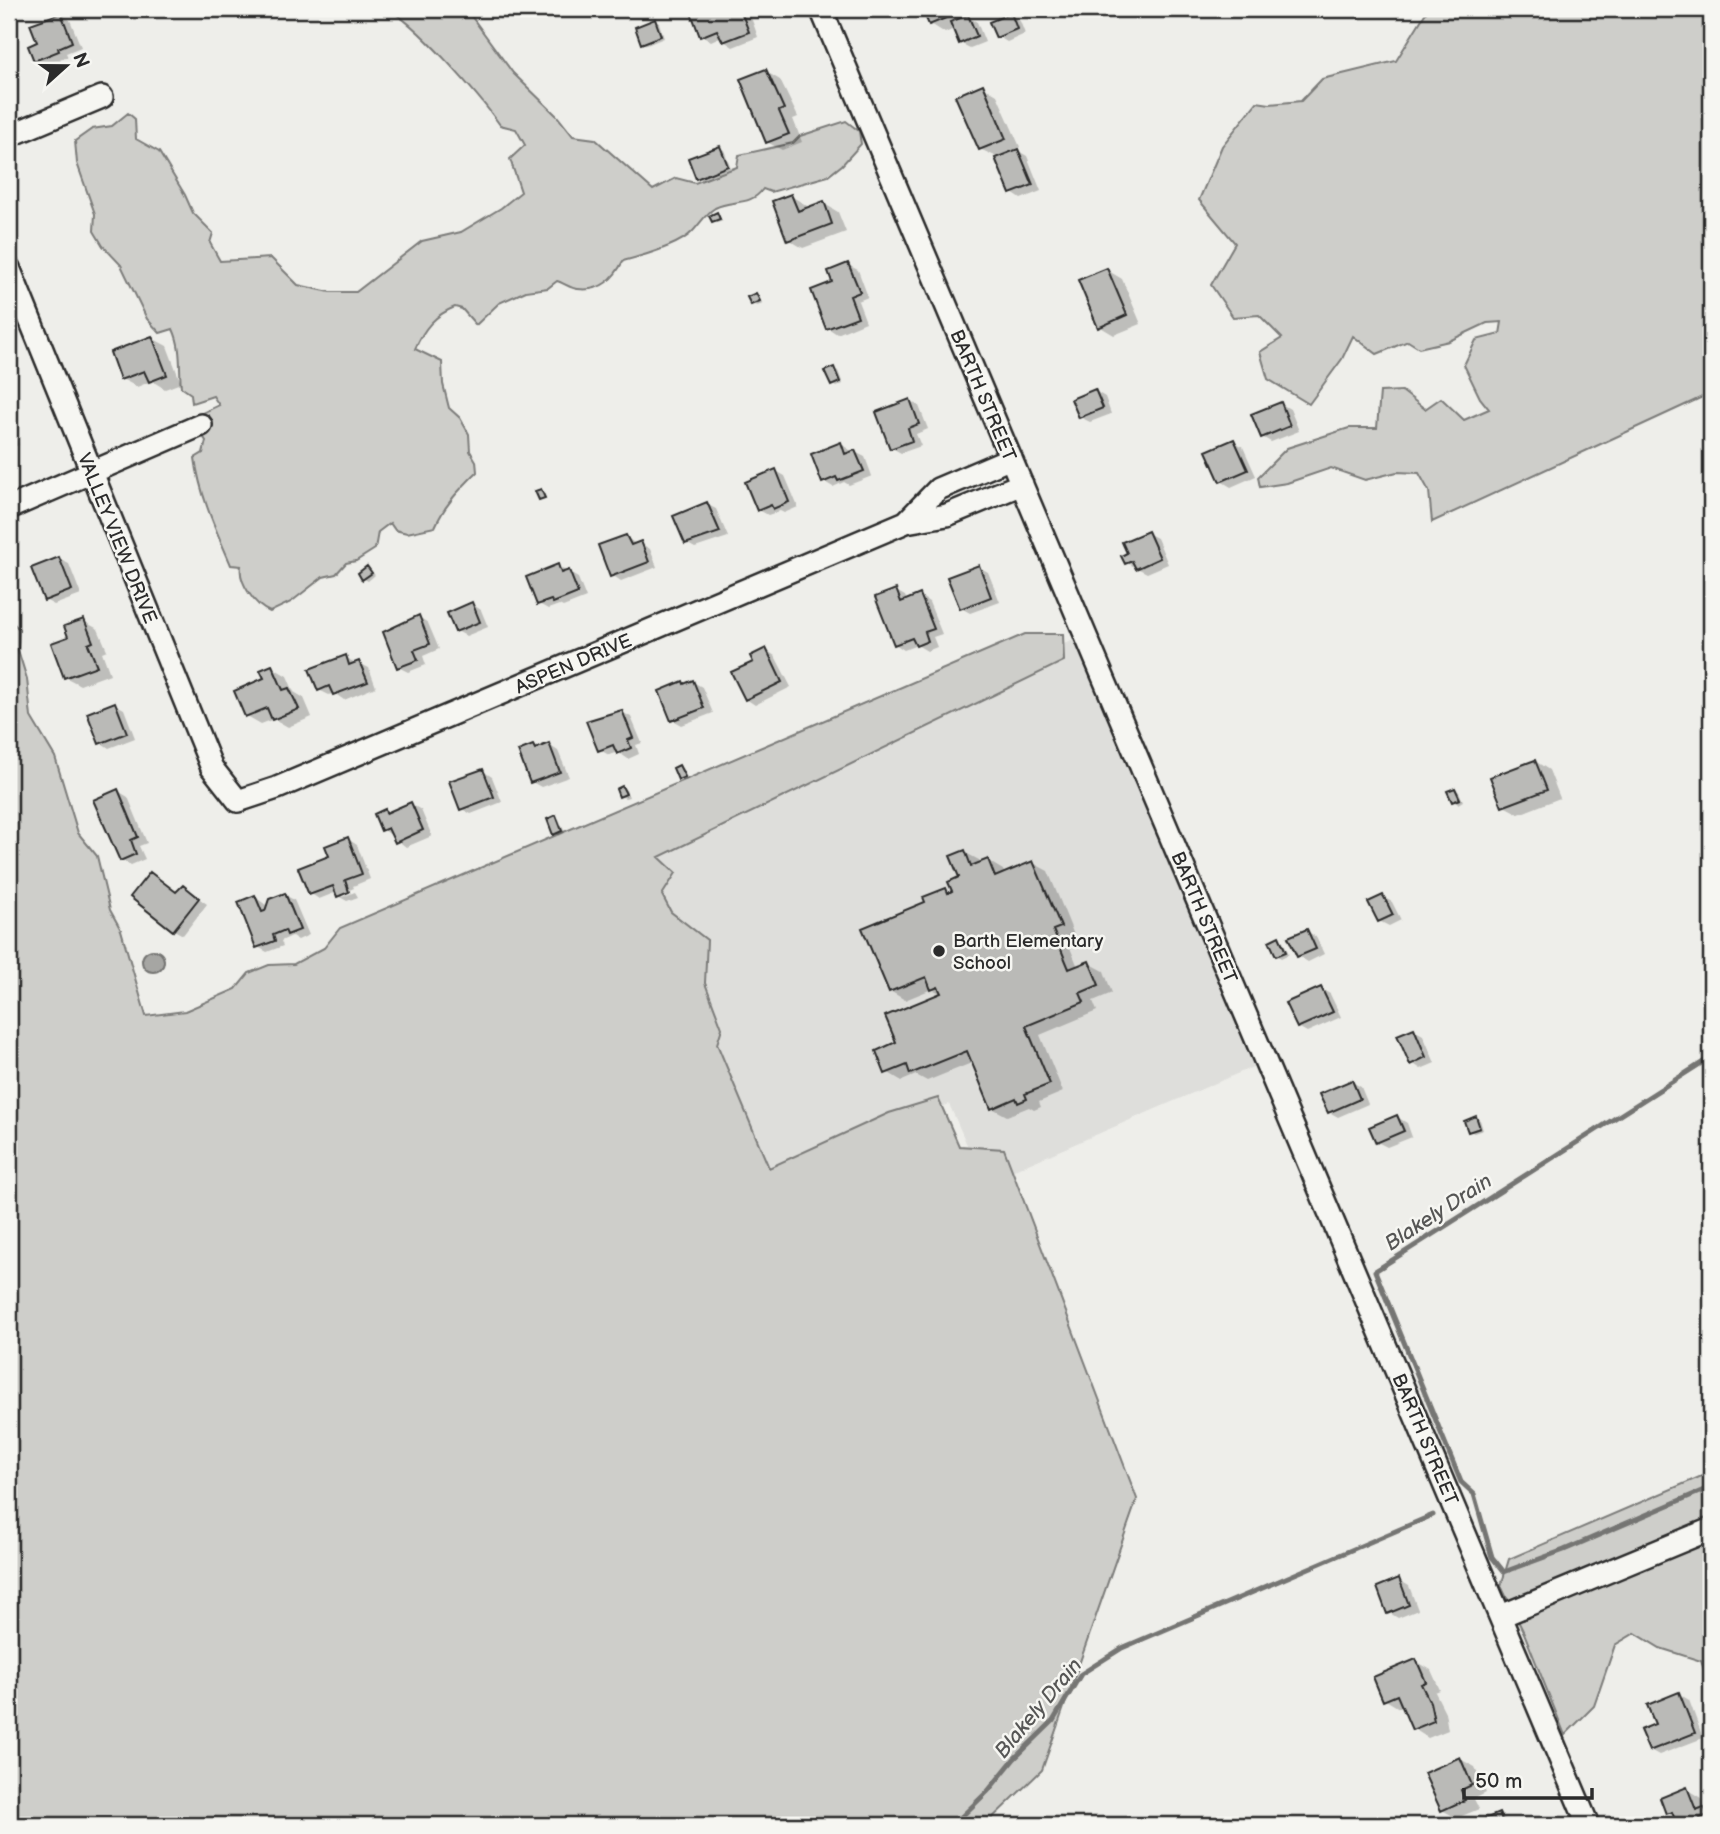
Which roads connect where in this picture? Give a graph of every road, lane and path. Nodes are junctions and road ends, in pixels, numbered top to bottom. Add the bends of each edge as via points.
1 (821, 9) edge
2 (102, 97) dead end
3 (9, 135) edge
4 (9, 268) edge
5 (201, 425) dead end
6 (1011, 458) junction
7 (92, 473) junction
8 (1022, 484) junction
9 (9, 508) edge
10 (906, 522) junction
11 (238, 801) joint
12 (1711, 1529) edge
13 (1501, 1616) junction
14 (1588, 1825) edge

1 - 6 street, BARTH STREET
2 - 3 street
4 - 7 street, VALLEY VIEW DRIVE
5 - 7 street
6 - 8 street, BARTH STREET
6 - 10 street, ASPEN DRIVE via 938,489
7 - 9 street
7 - 11 street, VALLEY VIEW DRIVE via 212,768
8 - 10 street, ASPEN DRIVE via 947,515
8 - 13 street, BARTH STREET
10 - 11 street, ASPEN DRIVE via 277,789
12 - 13 street
13 - 14 street, BARTH STREET

